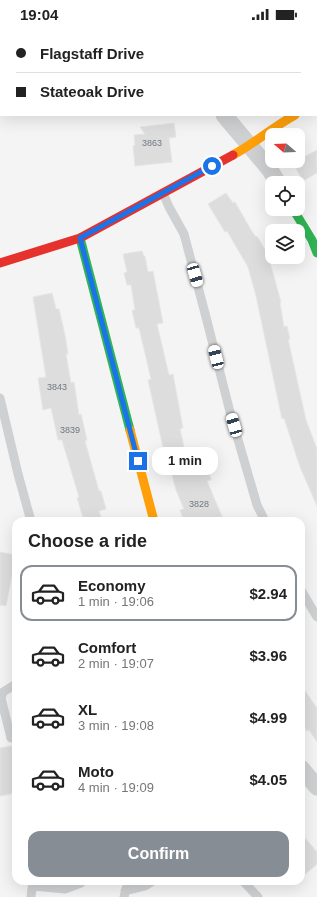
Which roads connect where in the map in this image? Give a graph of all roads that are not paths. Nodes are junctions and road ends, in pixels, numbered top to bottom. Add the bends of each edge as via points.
1 (225, 116) edge
2 (293, 116) edge
3 (250, 146) junction
4 (274, 176) edge
5 (163, 193) junction
6 (297, 216) edge
7 (80, 238) junction
8 (317, 253) edge
9 (0, 263) edge
10 (0, 398) edge
11 (30, 517) edge
12 (153, 517) edge
13 (263, 517) edge
14 (305, 597) edge
15 (317, 617) edge
16 (12, 686) edge
17 (11, 738) dead end
18 (305, 773) edge
19 (317, 787) edge
20 (33, 885) edge
21 (44, 885) edge
22 (78, 885) edge
23 (147, 885) edge
24 (246, 885) edge
25 (124, 894) edge
26 (31, 897) edge
27 (258, 897) edge

1 - 3 street
2 - 3 street
3 - 4 street
3 - 5 street
5 - 7 street
5 - 13 lane via 184,234 230,412
6 - 8 street
7 - 9 street
7 - 12 street
10 - 11 lane
14 - 15 lane
16 - 17 lane via 3,692 1,698
18 - 19 street
20 - 26 lane
21 - 22 lane via 65,889
23 - 25 lane
24 - 27 lane

